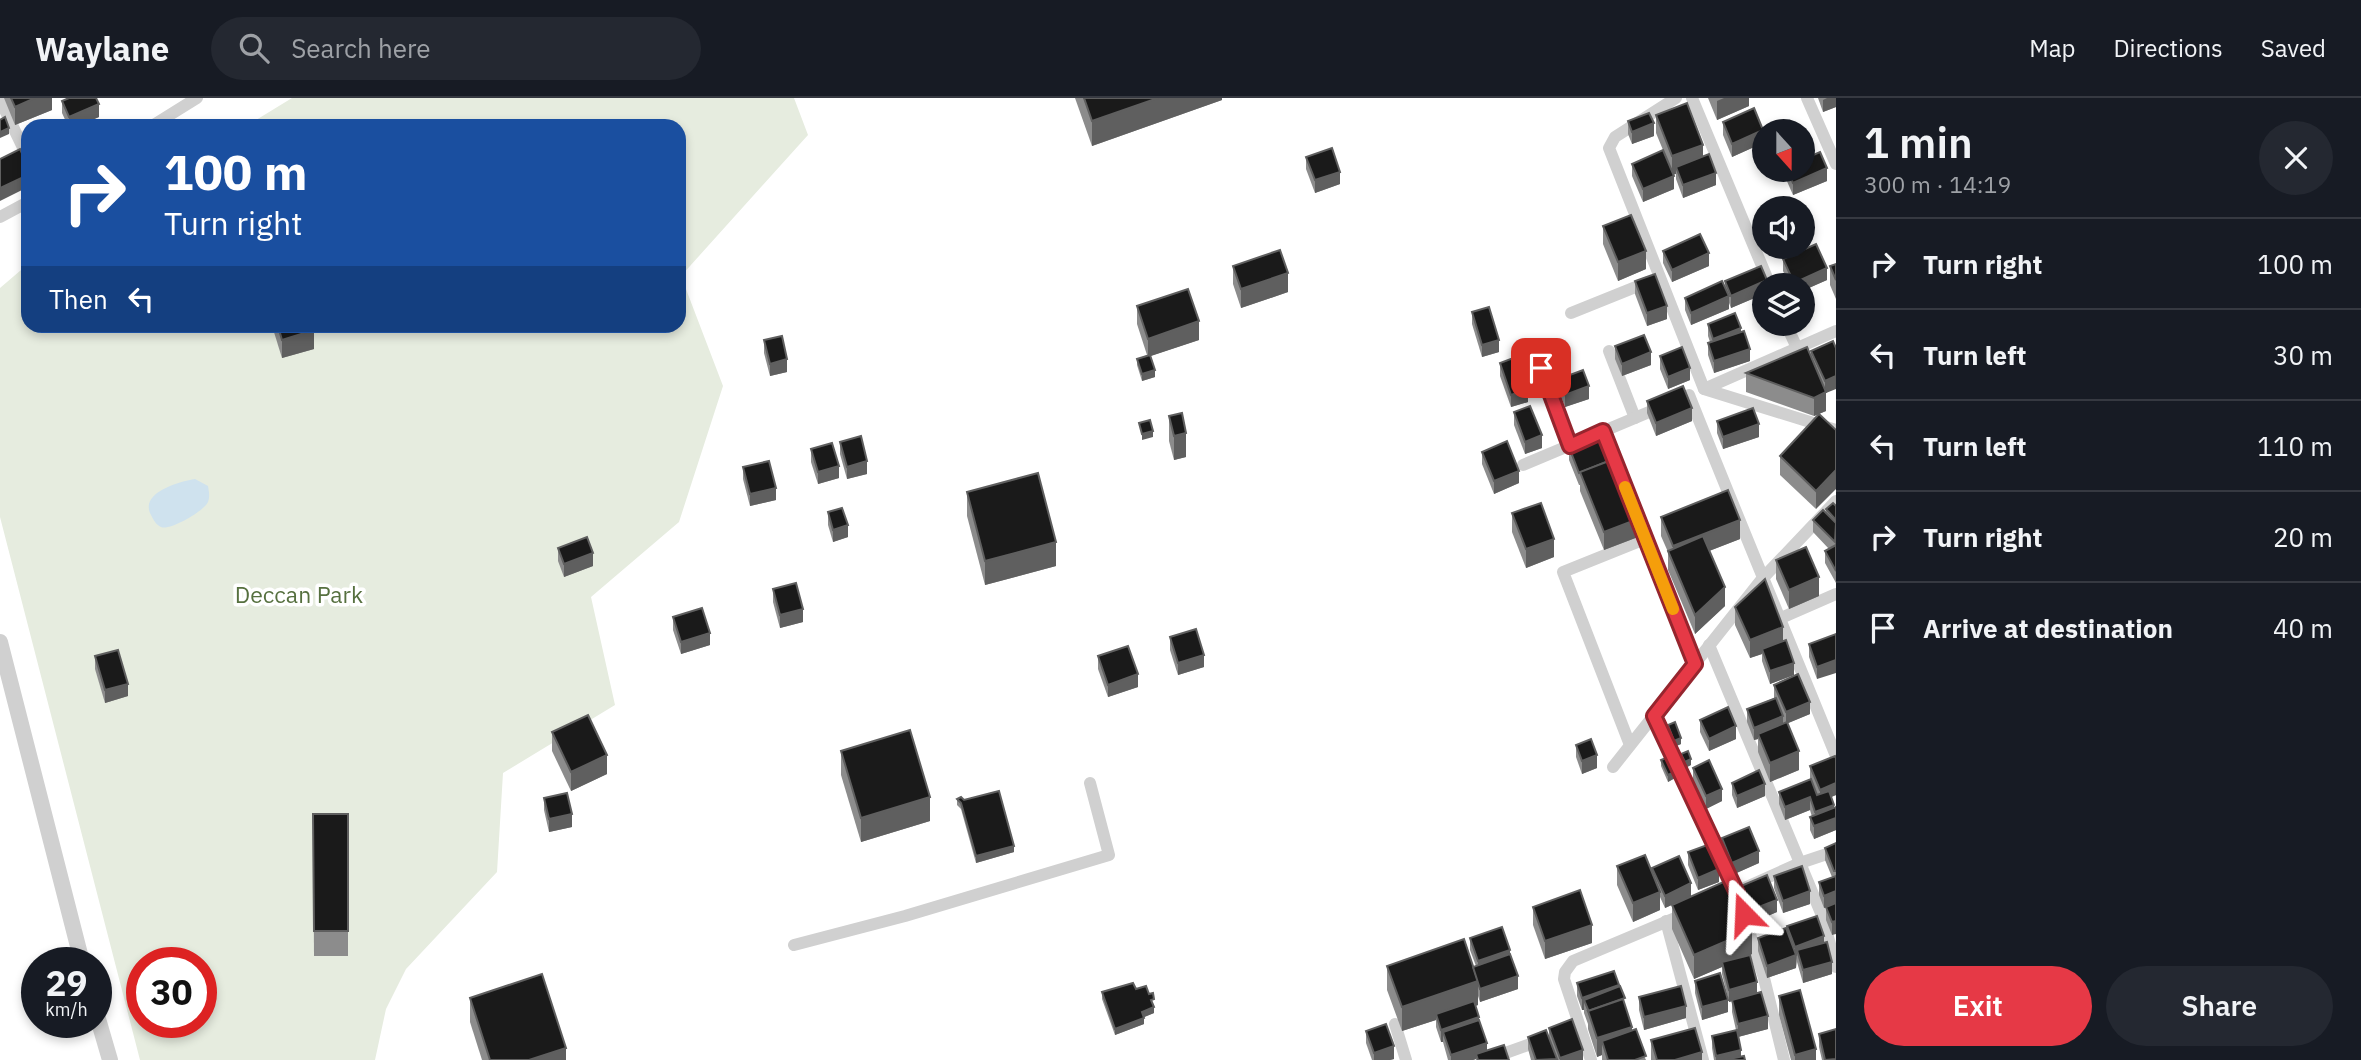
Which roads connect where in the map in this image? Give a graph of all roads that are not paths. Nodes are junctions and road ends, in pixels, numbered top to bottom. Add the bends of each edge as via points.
1 (197, 98) edge
2 (1676, 98) edge
3 (1692, 98) edge
4 (1807, 98) edge
5 (0, 100) edge
6 (163, 119) edge
7 (21, 143) edge
8 (21, 156) edge
9 (13, 158) edge
10 (1836, 164) edge
11 (21, 206) edge
12 (0, 217) edge
13 (1765, 273) edge
14 (1661, 277) junction
15 (1571, 313) dead end
16 (1836, 331) edge
17 (1792, 336) edge
18 (1797, 348) junction
19 (1609, 351) dead end
20 (1541, 368) dead end
21 (1704, 389) junction
22 (1689, 395) junction
23 (1635, 418) junction
24 (1836, 430) edge
25 (1603, 431) junction
26 (1570, 446) junction
27 (1523, 466) dead end
28 (1836, 501) edge
29 (1645, 539) junction
30 (1762, 579) junction
31 (1836, 594) edge
32 (1781, 618) junction
33 (0, 642) edge
34 (1709, 645) junction
35 (1695, 664) junction
36 (1654, 716) junction
37 (1630, 745) junction
38 (1836, 756) edge
39 (1613, 767) dead end
40 (1090, 783) dead end
41 (1836, 851) edge
42 (1800, 863) junction
43 (1737, 893) junction
44 (1666, 921) junction
45 (794, 945) dead end
46 (78, 947) edge
47 (1836, 967) edge
48 (1395, 1024) dead end
49 (1568, 1030) junction
50 (104, 1038) edge
51 (110, 1060) edge
52 (1406, 1060) edge
53 (1486, 1060) edge
54 (1591, 1060) edge
55 (1703, 1060) edge
56 (1784, 1060) edge

1 - 6 street
2 - 14 street via 1615,137 1609,148
3 - 13 street
4 - 10 street
5 - 7 street
8 - 9 street
11 - 12 street
14 - 15 street
14 - 21 street
16 - 18 street
17 - 18 street
18 - 21 street
19 - 23 street
20 - 26 street
21 - 22 street
21 - 24 street
22 - 23 street
22 - 30 street
23 - 25 street
25 - 26 street
25 - 29 street
26 - 27 street
28 - 30 street
29 - 35 street
29 - 37 street via 1563,572
30 - 32 street
30 - 34 street
31 - 32 street
32 - 38 street
33 - 46 street
34 - 35 street
34 - 42 street
35 - 36 street
36 - 37 street
36 - 43 street
37 - 39 street
40 - 45 street via 1109,855
41 - 42 street
42 - 43 street
42 - 47 street via 1823,918
43 - 44 street
43 - 56 street
44 - 49 street via 1568,966 1564,979
44 - 55 street
48 - 52 street
49 - 53 street
49 - 54 street
50 - 51 street

